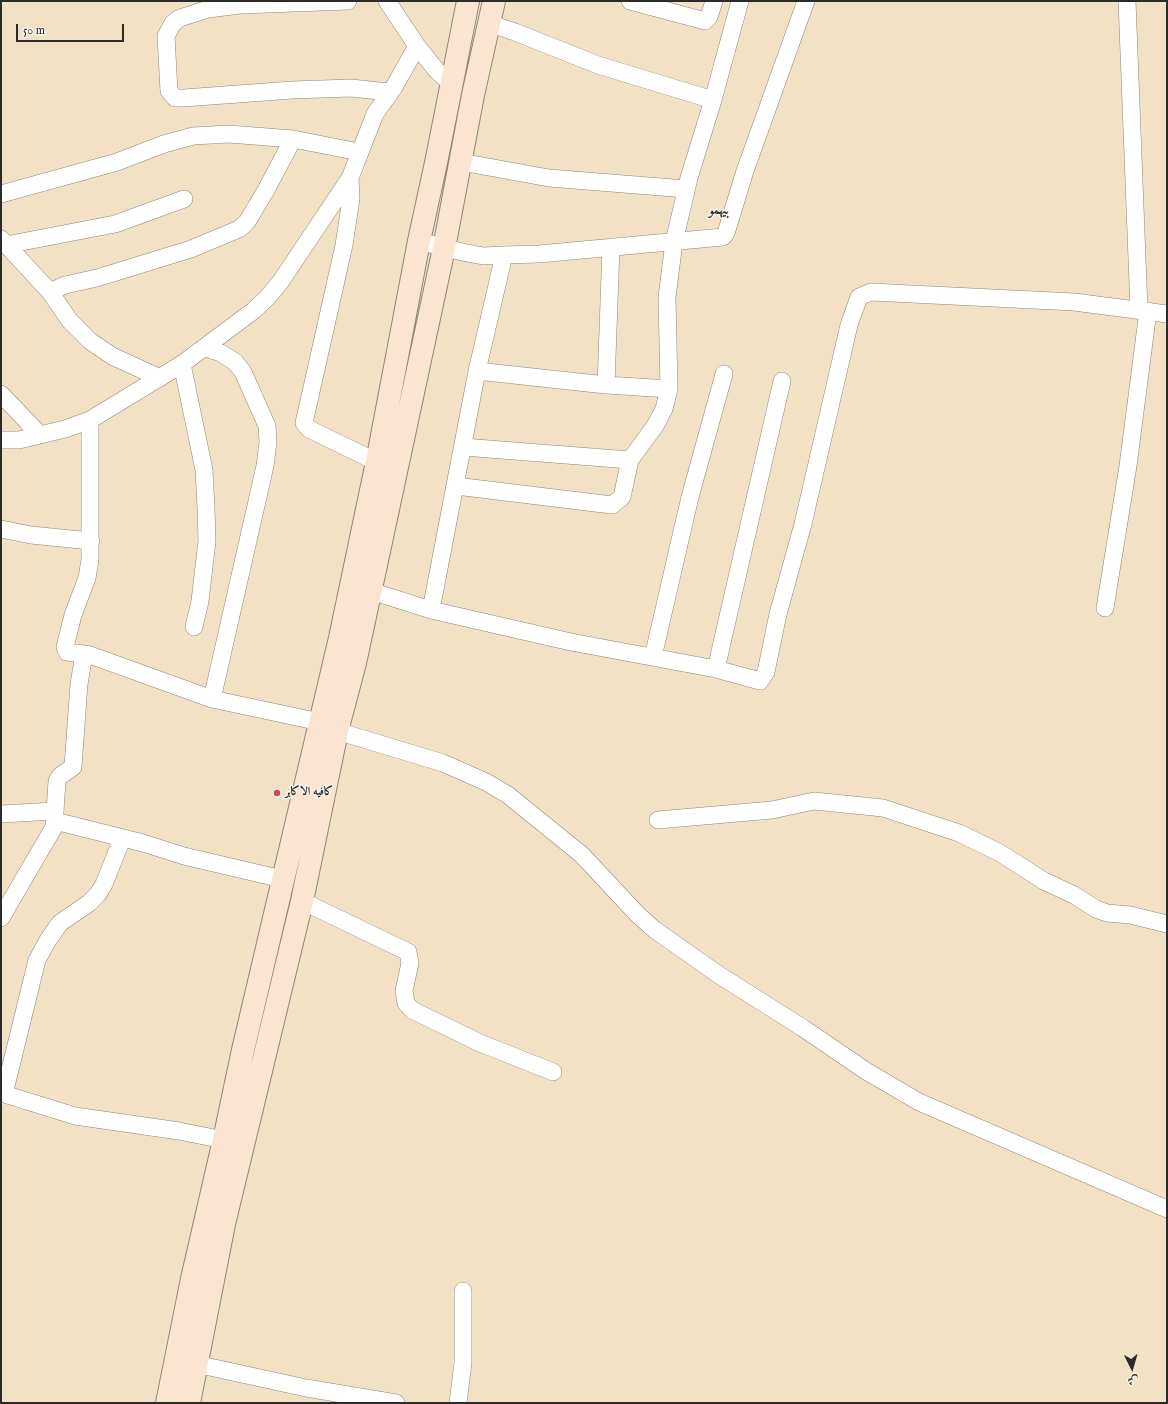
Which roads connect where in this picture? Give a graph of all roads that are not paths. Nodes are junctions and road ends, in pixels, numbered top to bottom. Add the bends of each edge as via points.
1 (348, 1) edge
2 (468, 1) edge
3 (494, 1) edge
4 (630, 1) edge
5 (714, 1) edge
6 (740, 1) edge
7 (1127, 1) edge
8 (804, 2) edge
9 (394, 6) edge
10 (488, 23) junction
11 (418, 46) junction
12 (451, 83) junction
13 (389, 92) junction
14 (713, 100) junction
15 (293, 139) junction
16 (359, 152) junction
17 (460, 162) junction
18 (350, 178) junction
19 (686, 189) junction
20 (1, 194) edge
21 (184, 199) dead end
22 (419, 241) junction
23 (4, 242) edge
24 (674, 242) junction
25 (611, 247) junction
26 (444, 248) junction
27 (504, 255) junction
28 (50, 292) junction
29 (1144, 310) junction
30 (1167, 314) edge
31 (205, 348) junction
32 (182, 364) junction
33 (477, 371) junction
34 (724, 374) dead end
35 (160, 378) junction
36 (782, 381) dead end
37 (606, 386) junction
38 (669, 389) junction
39 (1, 394) edge
40 (90, 420) junction
41 (40, 434) junction
42 (1, 440) edge
43 (463, 447) junction
44 (630, 460) junction
45 (377, 462) junction
46 (456, 486) junction
47 (1, 529) edge
48 (91, 541) junction
49 (371, 591) junction
50 (1105, 608) dead end
51 (432, 610) junction
52 (194, 627) dead end
53 (84, 654) junction
54 (653, 657) junction
55 (716, 669) junction
56 (212, 700) junction
57 (328, 726) junction
58 (1, 814) edge
59 (55, 816) junction
60 (658, 820) dead end
61 (122, 839) junction
62 (282, 879) junction
63 (302, 901) junction
64 (3, 909) edge
65 (1167, 924) edge
66 (553, 1072) dead end
67 (2, 1093) edge
68 (224, 1140) junction
69 (1167, 1209) edge
70 (463, 1291) dead end
71 (196, 1364) junction
72 (167, 1403) edge
73 (189, 1403) edge
74 (396, 1403) edge
75 (458, 1403) edge

1 - 13 street via 240,5 208,9 180,18 173,23 166,36 169,91 175,98 351,88
2 - 12 main road
3 - 10 main road
4 - 5 street via 705,21 709,17
6 - 14 street
7 - 29 street
8 - 24 street via 725,235
9 - 11 street
10 - 14 street via 598,65
10 - 17 main road
11 - 12 street
11 - 13 street
12 - 22 main road
13 - 16 street via 375,114
14 - 19 street
15 - 16 street
15 - 20 street via 229,134 193,136 117,162
15 - 28 street via 247,222 239,229 190,249 97,278 65,285
16 - 18 street
17 - 19 street via 549,178
17 - 26 main road
18 - 31 street via 267,298
18 - 45 street via 351,198 344,245 304,420 305,426 309,429
19 - 24 street
21 - 23 street via 115,224
22 - 26 street
22 - 45 main road
23 - 28 street
24 - 25 street
24 - 38 street via 668,297
25 - 27 street
25 - 37 street
26 - 27 street via 483,256
26 - 49 main road
27 - 33 street
28 - 35 street via 70,321 90,341 112,356
29 - 30 street
29 - 50 street via 1128,466
29 - 55 street via 1074,302 870,292 858,297 850,320 766,672 760,681
31 - 32 street
31 - 56 street via 228,357 243,372 267,426 268,442 265,466
32 - 35 street
32 - 52 street via 204,470 206,508 207,541
33 - 37 street
33 - 43 street
34 - 54 street via 690,497
35 - 40 street
36 - 55 street
37 - 38 street
38 - 44 street via 664,409 655,426
39 - 41 street
40 - 41 street
40 - 48 street
41 - 42 street via 19,440
43 - 44 street
43 - 46 street
44 - 46 street via 622,497 612,505
45 - 57 main road via 340,638
46 - 51 street
47 - 48 street
48 - 53 street via 87,578 73,615 65,647 67,652
49 - 51 street
49 - 57 main road via 355,663
51 - 54 street via 571,642
53 - 56 street
53 - 59 street via 76,710 73,767 61,775 57,782
54 - 55 street
56 - 57 street
57 - 62 main road
57 - 63 main road
57 - 69 street via 443,762 508,795 582,855 655,930 719,975 892,1087 934,1108
58 - 59 street
59 - 61 street
59 - 64 street via 52,832
60 - 65 street via 772,810 814,801 883,808 966,836 1096,909
61 - 62 street
61 - 67 street via 98,894 60,922 37,960
62 - 68 main road
63 - 66 street via 408,952 410,963 404,998 412,1010 480,1044
63 - 71 main road via 230,1202
67 - 68 street via 75,1116
68 - 72 main road
70 - 75 street via 463,1363
71 - 73 main road
71 - 74 street via 306,1388

